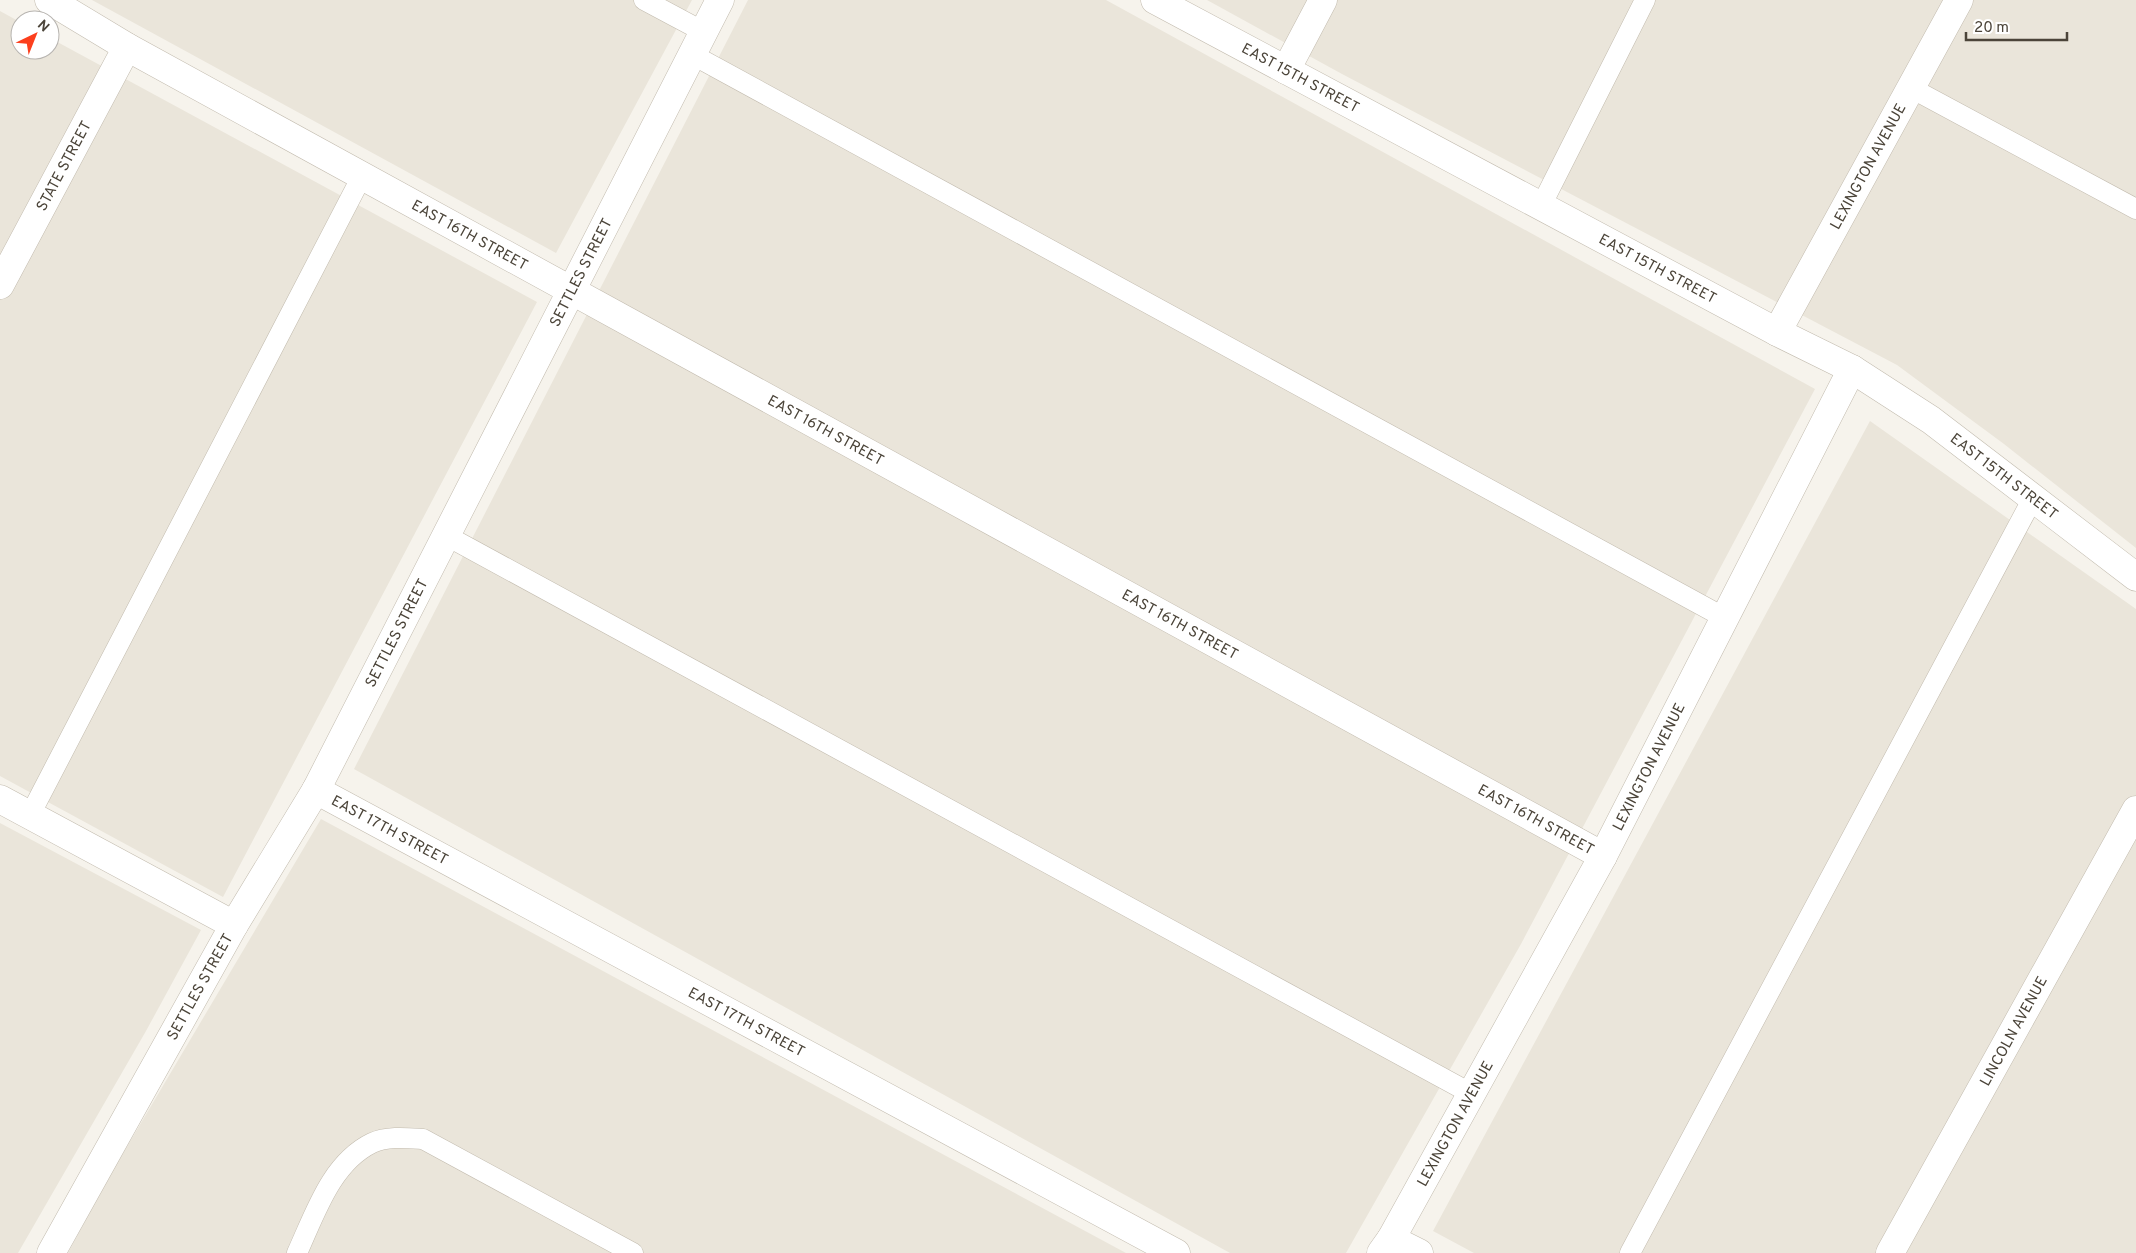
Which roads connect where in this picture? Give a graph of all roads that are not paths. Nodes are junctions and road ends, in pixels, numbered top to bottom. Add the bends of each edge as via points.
1 (644, 0) edge
2 (720, 0) edge
3 (1155, 0) edge
4 (1323, 0) edge
5 (1646, 0) edge
6 (1959, 0) edge
7 (64, 4) edge
8 (698, 44) junction
9 (127, 47) junction
10 (1286, 70) junction
11 (1911, 88) junction
12 (362, 176) junction
13 (1541, 206) junction
14 (2136, 209) edge
15 (0, 285) edge
16 (573, 292) junction
17 (1778, 332) junction
18 (1852, 369) junction
19 (2033, 498) junction
20 (447, 536) junction
21 (2136, 577) edge
22 (1726, 618) junction
23 (316, 790) junction
24 (0, 799) edge
25 (2136, 810) edge
26 (30, 815) junction
27 (1603, 856) junction
28 (234, 925) junction
29 (1472, 1094) junction
30 (1386, 1246) edge
31 (1169, 1252) edge
32 (51, 1253) edge
33 (297, 1253) edge
34 (633, 1253) edge
35 (1420, 1253) edge
36 (1630, 1253) edge
37 (1890, 1253) edge

1 - 8 lane
2 - 8 street, SETTLES STREET
3 - 10 street, EAST 15TH STREET
4 - 10 street
5 - 13 lane
6 - 11 street, LEXINGTON AVENUE
7 - 9 street, EAST 16TH STREET
8 - 16 street, SETTLES STREET
8 - 22 lane
9 - 12 street, EAST 16TH STREET
9 - 15 street, STATE STREET
10 - 13 street, EAST 15TH STREET
11 - 14 lane
11 - 17 street, LEXINGTON AVENUE
12 - 16 street, EAST 16TH STREET
12 - 26 lane
13 - 17 street, EAST 15TH STREET
16 - 20 street, SETTLES STREET
16 - 27 street, EAST 16TH STREET
17 - 18 street, EAST 15TH STREET
18 - 19 street, EAST 15TH STREET via 1931,420
18 - 22 street, LEXINGTON AVENUE
19 - 21 street, EAST 15TH STREET
19 - 36 lane
20 - 23 street, SETTLES STREET
20 - 29 lane
22 - 27 street, LEXINGTON AVENUE
23 - 28 street, SETTLES STREET
23 - 31 street, EAST 17TH STREET
24 - 26 street
25 - 37 street, LINCOLN AVENUE
26 - 28 street
27 - 29 street, LEXINGTON AVENUE
28 - 32 street, SETTLES STREET
29 - 30 street, LEXINGTON AVENUE
30 - 35 street
33 - 34 lane via 322,1197 343,1164 373,1143 395,1138 423,1139

